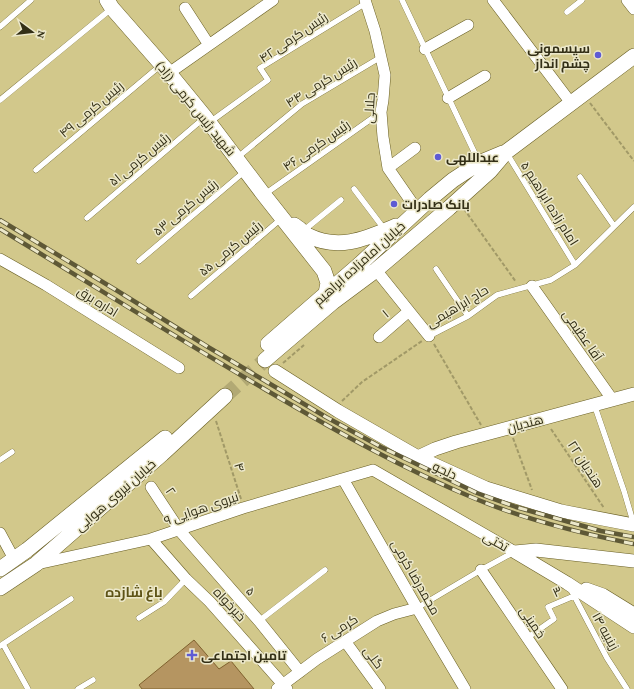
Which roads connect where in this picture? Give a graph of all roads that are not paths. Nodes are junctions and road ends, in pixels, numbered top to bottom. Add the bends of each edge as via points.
1 (31, 0) edge
2 (273, 0) edge
3 (402, 0) edge
4 (493, 0) edge
5 (582, 0) edge
6 (627, 0) edge
7 (365, 1) edge
8 (109, 4) edge
9 (185, 8) dead end
10 (634, 9) edge
11 (567, 12) dead end
12 (468, 25) dead end
13 (0, 27) edge
14 (209, 45) junction
15 (425, 49) junction
16 (381, 57) junction
17 (633, 58) edge
18 (165, 69) junction
19 (485, 76) dead end
20 (448, 98) junction
21 (0, 100) edge
22 (571, 103) junction
23 (381, 112) junction
24 (207, 120) junction
25 (415, 148) dead end
26 (506, 152) junction
27 (237, 158) junction
28 (479, 163) junction
29 (388, 168) junction
30 (36, 170) dead end
31 (246, 170) junction
32 (580, 177) dead end
33 (354, 189) dead end
34 (264, 195) junction
35 (430, 199) junction
36 (341, 200) dead end
37 (453, 204) junction
38 (634, 207) edge
39 (412, 215) junction
40 (87, 218) dead end
41 (283, 218) junction
42 (614, 226) junction
43 (385, 230) junction
44 (303, 231) junction
45 (0, 258) edge
46 (139, 261) dead end
47 (575, 265) junction
48 (436, 269) dead end
49 (376, 270) junction
50 (532, 286) junction
51 (326, 293) junction
52 (191, 296) dead end
53 (409, 311) junction
54 (468, 316) junction
55 (429, 336) joint
56 (378, 337) dead end
57 (265, 362) junction
58 (180, 368) dead end
59 (634, 394) edge
60 (612, 399) junction
61 (594, 404) junction
62 (12, 452) dead end
63 (418, 458) junction
64 (0, 460) edge
65 (373, 470) joint
66 (343, 479) junction
67 (151, 487) dead end
68 (634, 525) edge
69 (180, 530) junction
70 (0, 533) edge
71 (151, 539) junction
72 (515, 552) junction
73 (14, 559) junction
74 (634, 561) edge
75 (36, 564) junction
76 (0, 569) edge
77 (324, 570) dead end
78 (481, 570) junction
79 (186, 579) junction
80 (568, 583) junction
81 (0, 588) edge
82 (574, 596) junction
83 (71, 599) dead end
84 (417, 608) junction
85 (634, 614) edge
86 (139, 618) dead end
87 (259, 621) junction
88 (634, 627) edge
89 (527, 638) junction
90 (346, 641) junction
91 (2, 645) edge
92 (300, 672) junction
93 (94, 680) dead end
94 (282, 687) edge
95 (28, 689) edge
96 (78, 689) edge
97 (380, 689) edge
98 (465, 689) edge
99 (562, 689) edge
100 (627, 689) edge

1 - 13 lane
2 - 14 street
3 - 15 lane
4 - 22 street
5 - 11 lane
6 - 10 street
7 - 16 street, جلالی
7 - 24 lane, رئیس کرمی ۴۲ via 260,68 268,80
8 - 18 main road, شهید رئیس کرمی (زاد)
8 - 21 lane
9 - 14 street
12 - 15 street
14 - 18 street
15 - 20 lane
16 - 23 street, جلالی via 385,75
16 - 27 lane, رئیس کرمی ۴۴ via 302,104
17 - 22 main road, خیابان امامزاده ابراهیم
18 - 24 main road, شهید رئیس کرمی (زاد)
18 - 30 lane, رئیس کرمی ۴۹
19 - 20 street
20 - 28 lane
22 - 26 main road, خیابان امامزاده ابراهیم
23 - 29 street, جلالی
23 - 34 lane, رئیس کرمی ۴۶
24 - 27 main road, شهید رئیس کرمی (زاد)
24 - 40 lane, رئیس کرمی ۵۱
25 - 29 street
26 - 28 main road, خیابان امامزاده ابراهیم
26 - 37 main road, خیابان امامزاده ابراهیم via 490,171
26 - 47 lane, امام زاده ابراهیم ۵
27 - 31 main road, شهید رئیس کرمی (زاد)
28 - 35 main road, خیابان امامزاده ابراهیم
29 - 39 street, جلالی
31 - 34 main road, شهید رئیس کرمی (زاد)
31 - 46 lane, رئیس کرمی ۵۳
32 - 42 lane
33 - 43 lane
34 - 41 main road, شهید رئیس کرمی (زاد)
35 - 37 main road via 444,195
35 - 39 main road, خیابان امامزاده ابراهیم
36 - 44 lane
37 - 49 main road, خیابان امامزاده ابراهیم
38 - 42 lane, حاج ابراهیمی
39 - 43 main road
39 - 51 main road, خیابان امامزاده ابراهیم
41 - 44 main road
41 - 51 main road, شهید رئیس کرمی (زاد) via 324,271 328,283
41 - 52 lane, رئیس کرمی ۵۵
42 - 47 lane, حاج ابراهیمی
43 - 44 main road via 359,241 344,243 328,242 309,236
45 - 58 street, اداره برق
47 - 50 lane, حاج ابراهیمی via 551,280
48 - 54 lane
49 - 53 street
49 - 57 main road, خیابان امامزاده ابراهیم via 333,302
50 - 54 lane, حاج ابراهیمی via 497,295
50 - 60 street, آقا عظیمی
51 - 57 main road, خیابان امامزاده ابراهیم
53 - 55 street
53 - 56 street, ۱
54 - 55 lane, حاج ابراهیمی
57 - 63 street, دلجو via 334,409
59 - 60 street, هندیان
60 - 61 street, هندیان
61 - 63 street, هندیان via 487,433 435,449
61 - 68 lane
62 - 64 lane
63 - 68 street, دلجو via 486,488 561,512
65 - 66 street, نیروی هوایی ۹
65 - 72 street, تختی
66 - 69 street, نیروی هوایی ۹
66 - 84 street, محمدرضا کرمی
67 - 69 street, ۲
69 - 71 street, نیروی هوایی ۹
69 - 87 street, ۵
70 - 73 street
71 - 75 street, نیروی هوایی ۹
71 - 79 street, خیرخواه
72 - 74 street, تختی via 536,550
72 - 78 lane
72 - 80 street
73 - 75 main road, خیابان نیروی هوایی via 222,393 212,408 162,454
73 - 76 main road, خیابان نیروی هوایی
75 - 81 main road, خیابان نیروی هوایی
77 - 87 lane
78 - 84 lane
78 - 89 street, خمینی
79 - 86 lane via 164,602
79 - 94 street, خیرخواه via 210,602
80 - 82 lane, زینبیه ۱۴
80 - 85 street via 603,595
80 - 88 street
82 - 89 lane, ۳ via 548,608 554,619
82 - 100 lane, زینبیه ۱۴ via 607,658
83 - 91 lane
84 - 90 street, کرمی ۶ via 383,619
84 - 98 street, محمدرضا کرمی
87 - 92 street, ۵
89 - 99 street, خمینی
90 - 92 street, کرمی ۶ via 317,658
90 - 97 street, گلی
91 - 95 lane
92 - 94 street, کرمی ۶
93 - 96 lane

